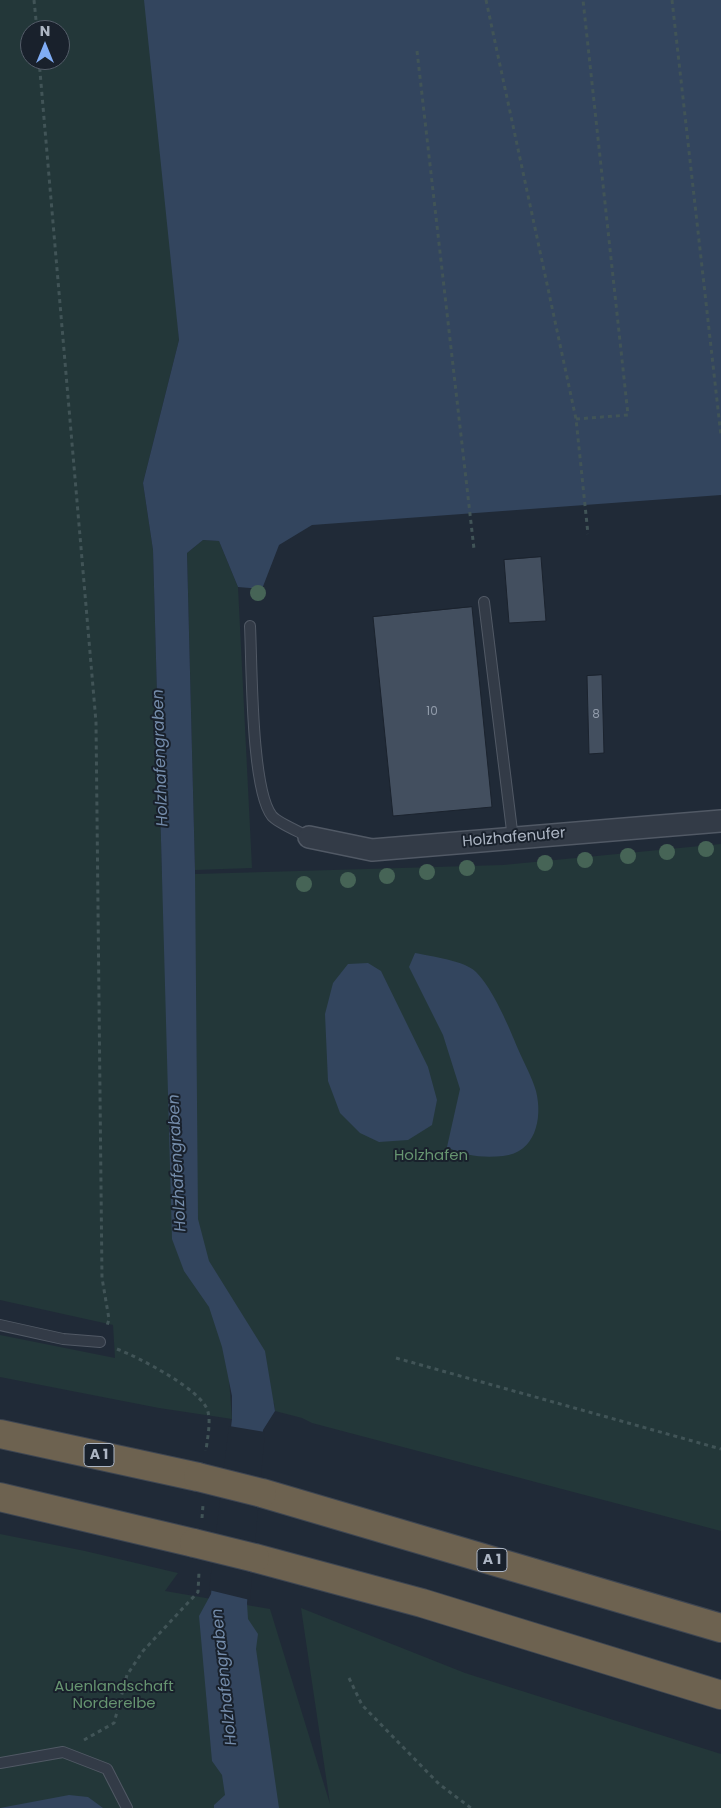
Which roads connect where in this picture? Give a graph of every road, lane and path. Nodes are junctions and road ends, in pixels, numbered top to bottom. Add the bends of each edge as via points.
1 (34, 0) edge
2 (486, 0) edge
3 (583, 0) edge
4 (672, 0) edge
5 (36, 20) edge
6 (417, 51) dead end
7 (40, 70) edge
8 (576, 419) junction
9 (721, 436) edge
10 (588, 534) dead end
11 (474, 549) dead end
12 (484, 602) dead end
13 (250, 626) dead end
14 (721, 821) edge
15 (309, 837) joint
16 (513, 838) junction
17 (0, 1325) edge
18 (100, 1342) joint
19 (396, 1358) dead end
20 (0, 1434) edge
21 (721, 1449) edge
22 (0, 1497) edge
23 (198, 1588) dead end
24 (721, 1628) edge
25 (349, 1678) dead end
26 (721, 1696) edge
27 (63, 1752) junction
28 (0, 1763) edge
29 (127, 1808) edge
30 (470, 1808) edge

1 - 5 path
2 - 8 path
3 - 8 path via 628,415
4 - 9 path
6 - 11 path
7 - 18 path via 96,722 102,1278 109,1319
8 - 10 path
12 - 16 lane
13 - 15 lane via 261,792 273,817
14 - 16 street, Holzhafenufer
15 - 16 street, Holzhafenufer via 372,850
17 - 18 lane
19 - 21 path
20 - 24 highway, A 1, bridge via 262,1493
22 - 26 highway, bridge via 255,1558 422,1603
23 - 27 path via 198,1592 142,1651 127,1674 114,1723
25 - 30 path via 362,1705 439,1784
27 - 28 lane
27 - 29 lane via 107,1769

